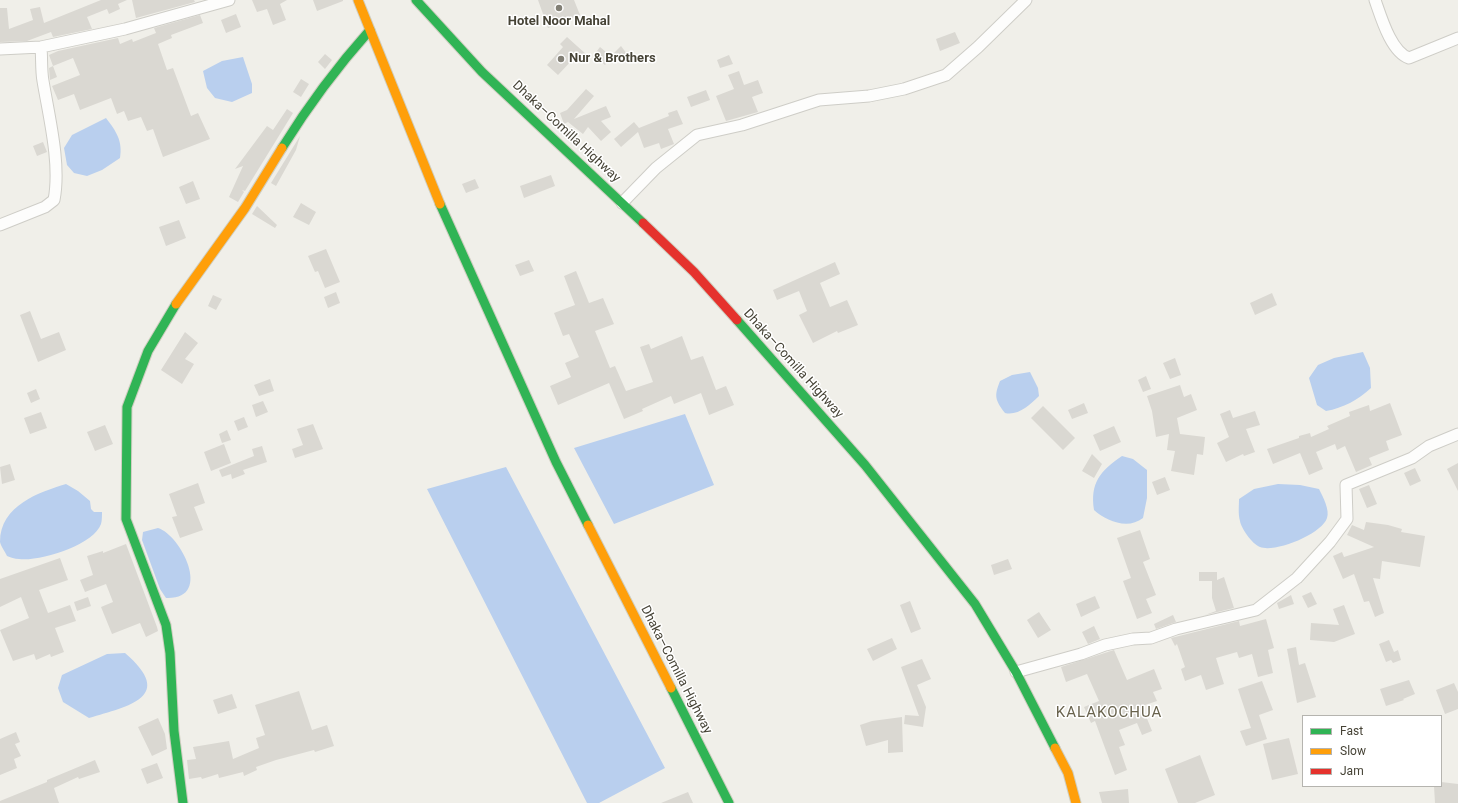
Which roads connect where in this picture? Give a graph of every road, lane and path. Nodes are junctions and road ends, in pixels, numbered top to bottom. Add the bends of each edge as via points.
1 (229, 0) edge
2 (358, 0) edge
3 (416, 0) edge
4 (1026, 0) edge
5 (1375, 0) edge
6 (370, 30) junction
7 (1458, 38) edge
8 (41, 47) junction
9 (0, 49) edge
10 (622, 203) junction
11 (0, 225) edge
12 (1458, 434) edge
13 (1016, 672) junction
14 (183, 803) edge
15 (729, 803) edge
16 (1076, 803) edge

1 - 8 street via 125,29
2 - 6 main road, Dhaka–Comilla Highway
3 - 10 main road, Dhaka–Comilla Highway via 482,72
4 - 10 street via 946,75 897,91 819,100 742,125 697,135 656,168
5 - 7 street via 1386,30 1404,56 1409,58
6 - 14 main road via 309,105 245,208 184,292 148,351 127,406 126,519 166,625 174,731
6 - 15 main road, Dhaka–Comilla Highway via 430,182 556,462
8 - 9 street
8 - 11 street via 43,80 51,119 56,188 54,200 45,207
10 - 13 main road, Dhaka–Comilla Highway via 694,272 865,465 975,604
12 - 13 street via 1429,446 1412,458 1346,486 1347,519 1297,578 1256,610 1176,629 1151,638 1105,645
13 - 16 main road, Dhaka–Comilla Highway via 1068,773

